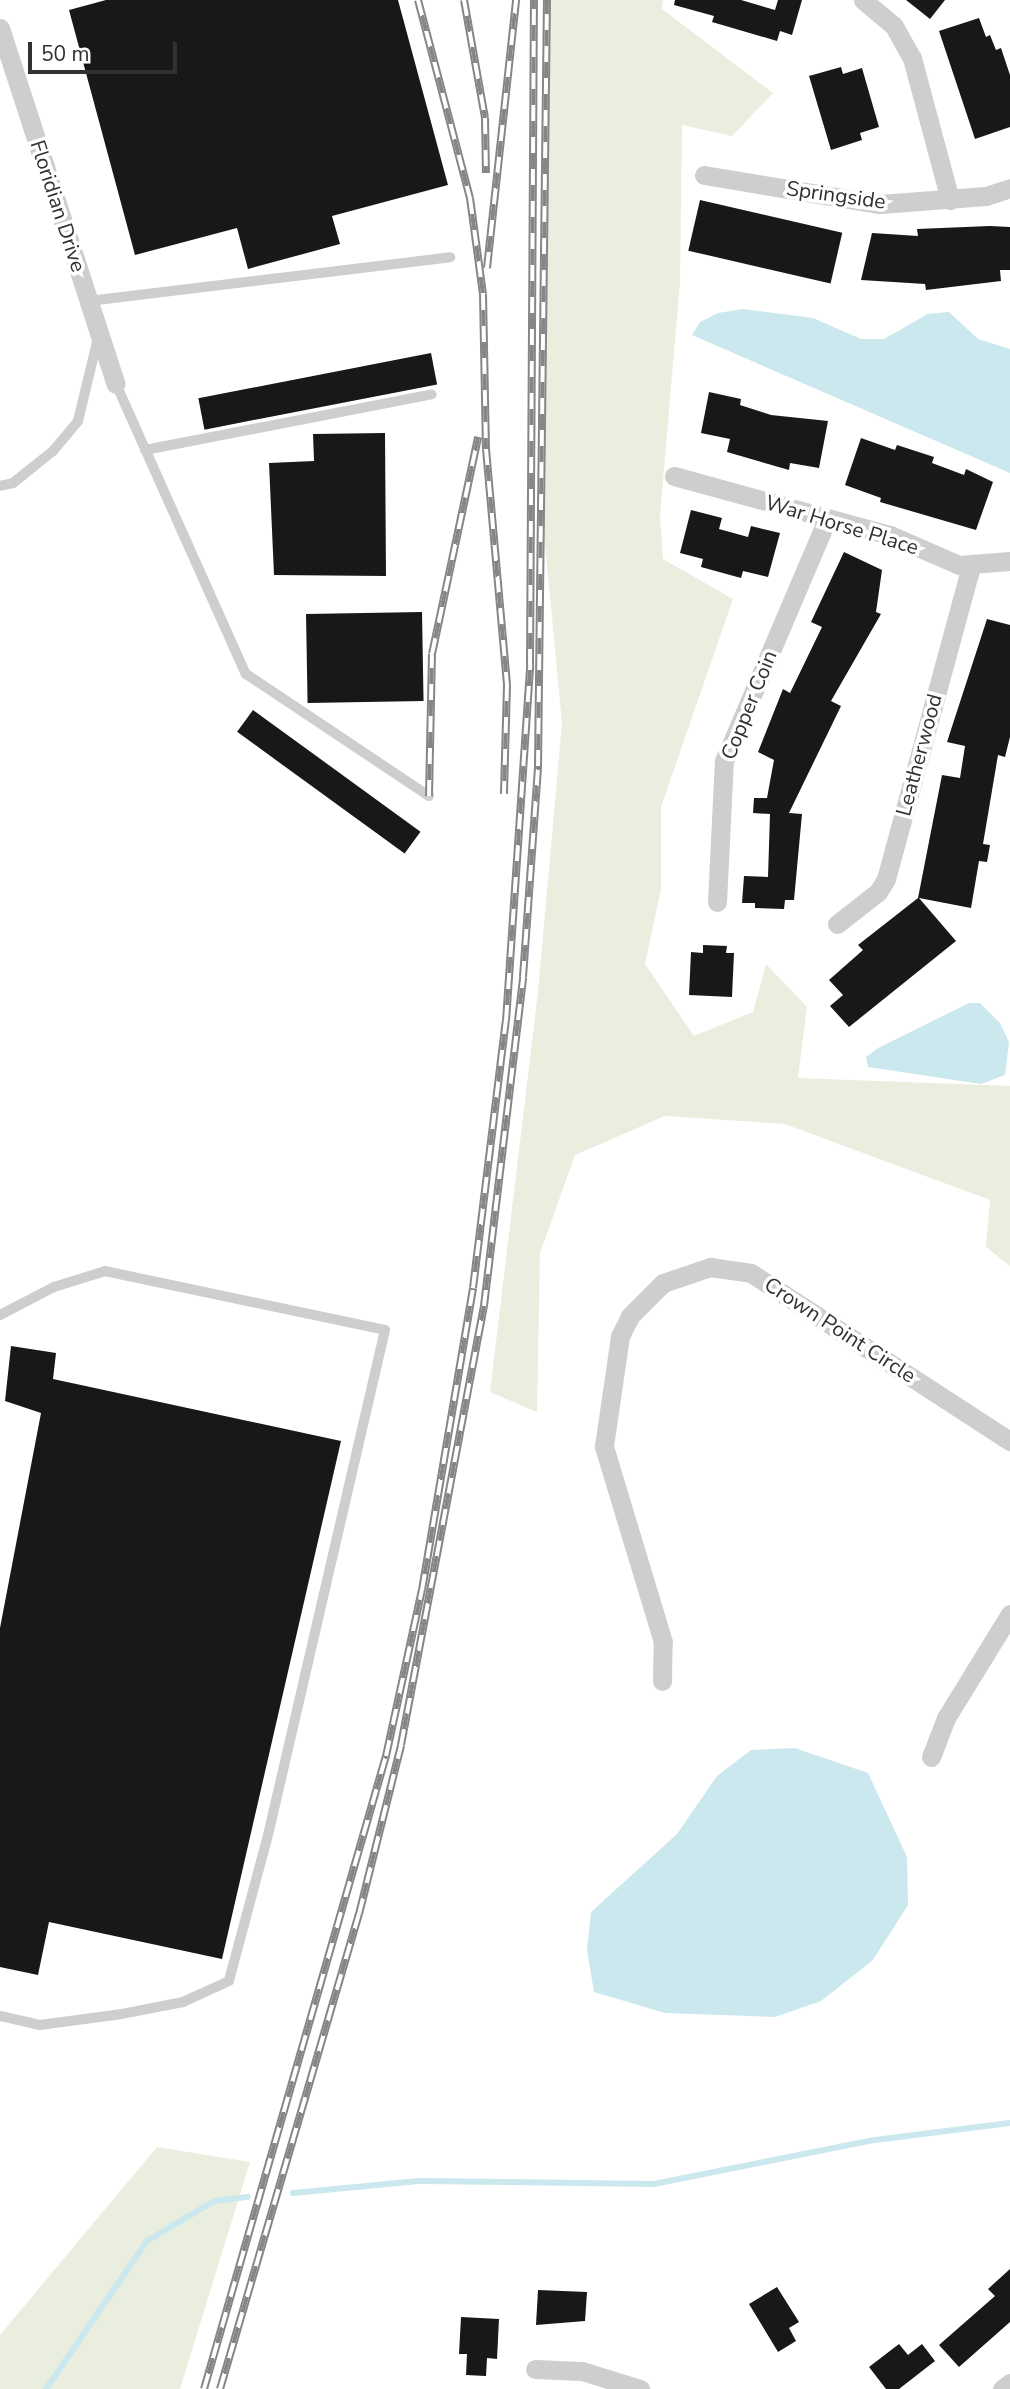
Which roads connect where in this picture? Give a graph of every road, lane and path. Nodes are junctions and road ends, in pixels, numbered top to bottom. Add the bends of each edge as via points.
1 (863, 0) edge
2 (0, 28) edge
3 (704, 175) dead end
4 (1010, 188) edge
5 (950, 200) junction
6 (450, 257) dead end
7 (89, 302) junction
8 (99, 333) junction
9 (116, 384) joint
10 (432, 394) dead end
11 (145, 450) junction
12 (674, 476) dead end
13 (0, 486) edge
14 (827, 519) junction
15 (1010, 561) edge
16 (971, 567) junction
17 (429, 796) dead end
18 (717, 902) dead end
19 (838, 923) dead end
20 (0, 1315) edge
21 (1010, 1441) edge
22 (1010, 1614) edge
23 (662, 1681) dead end
24 (931, 1758) dead end
25 (0, 2016) edge
26 (536, 2369) dead end
27 (1010, 2382) edge
28 (640, 2389) edge
29 (1002, 2389) edge

1 - 5 street via 894,26 912,58
2 - 7 street, Floridian Drive
3 - 5 street, Springside via 880,204
4 - 5 street, Springside
6 - 7 lane
7 - 8 street, Floridian Drive
8 - 9 street, Floridian Drive
8 - 13 lane via 78,421 53,451 13,483
9 - 11 lane
10 - 11 lane
11 - 17 lane via 246,674
12 - 14 street, War Horse Place
14 - 16 street, War Horse Place
14 - 18 street, Copper Coin via 724,761
15 - 16 street, War Horse Place
16 - 19 street, Leatherwood via 886,879 878,892
20 - 25 lane via 54,1287 105,1270 385,1330 268,1835 229,1981 183,2001 122,2014 40,2025
21 - 23 street, Crown Point Circle via 751,1273 710,1267 663,1283 644,1299 620,1336 604,1435 607,1468 663,1642
22 - 24 street via 946,1717
26 - 28 street via 582,2371
27 - 29 street

